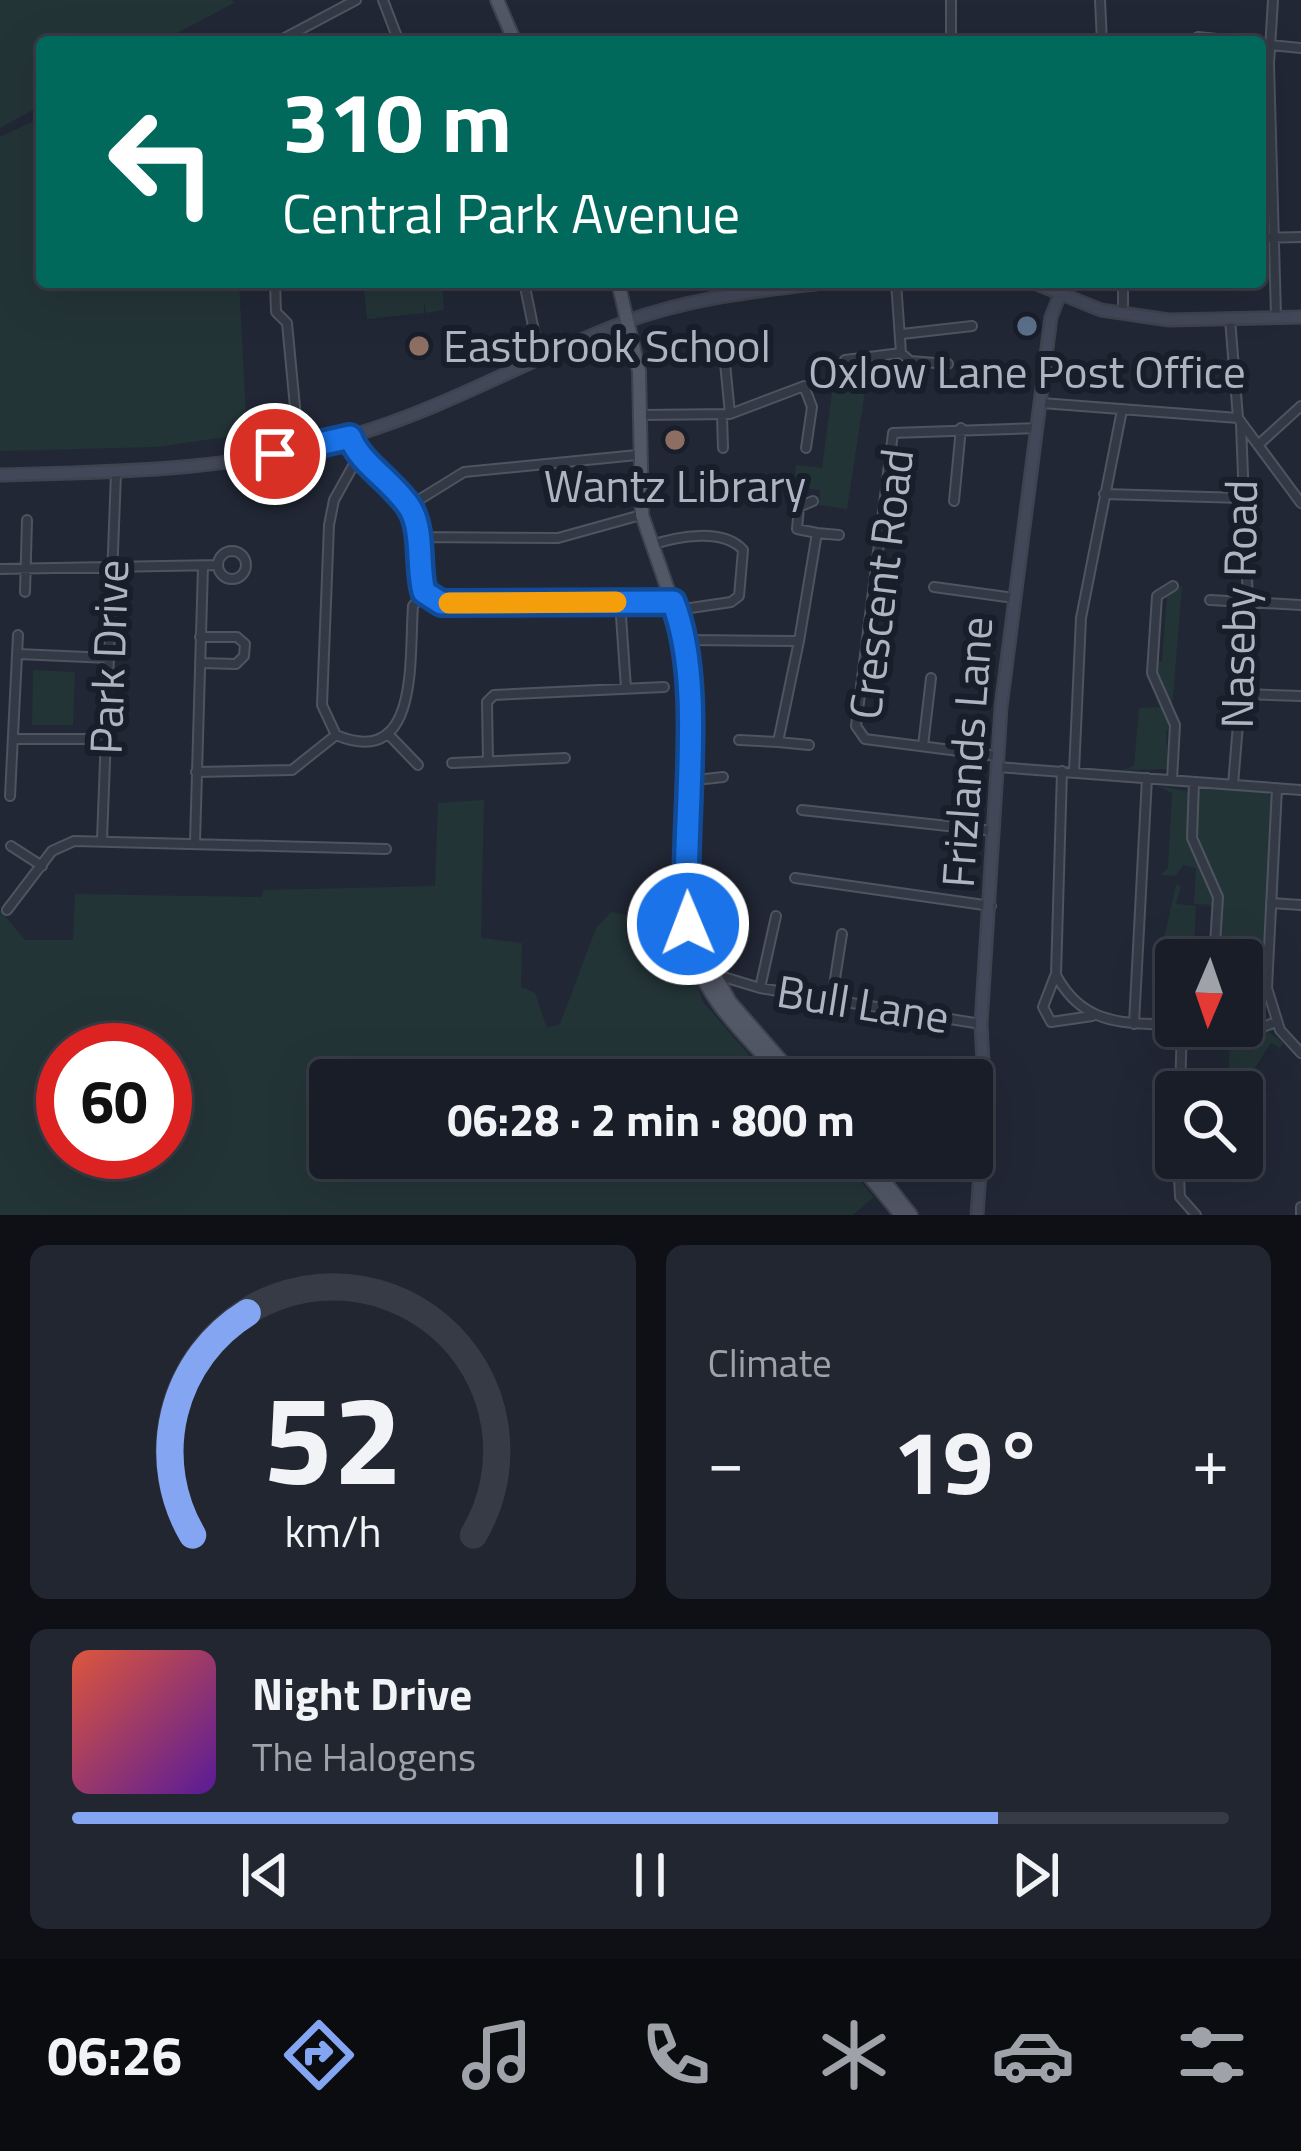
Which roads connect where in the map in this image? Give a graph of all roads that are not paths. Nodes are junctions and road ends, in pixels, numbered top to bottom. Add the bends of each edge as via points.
1 (356, 0) edge
2 (383, 0) edge
3 (497, 0) edge
4 (951, 0) edge
5 (1100, 0) edge
6 (1273, 0) edge
7 (288, 36) edge
8 (397, 36) edge
9 (512, 36) edge
10 (951, 36) edge
11 (1102, 36) edge
12 (1266, 36) edge
13 (1266, 44) edge
14 (1301, 48) edge
15 (1266, 83) edge
16 (1301, 236) edge
17 (1274, 237) junction
18 (1266, 238) edge
19 (274, 288) edge
20 (525, 288) edge
21 (620, 288) edge
22 (780, 288) edge
23 (897, 288) edge
24 (1043, 288) edge
25 (1123, 288) edge
26 (1059, 297) junction
27 (1124, 305) dead end
28 (1276, 316) junction
29 (1301, 317) edge
30 (1230, 319) junction
31 (628, 321) junction
32 (972, 326) dead end
33 (902, 334) junction
34 (902, 352) junction
35 (540, 360) junction
36 (845, 360) dead end
37 (725, 363) dead end
38 (948, 364) dead end
39 (1042, 403) junction
40 (1301, 406) edge
41 (1122, 410) junction
42 (726, 415) junction
43 (639, 416) junction
44 (1296, 420) edge
45 (1240, 421) junction
46 (961, 428) junction
47 (1040, 428) junction
48 (350, 437) junction
49 (1258, 445) junction
50 (723, 448) dead end
51 (806, 448) dead end
52 (299, 449) junction
53 (638, 455) junction
54 (358, 457) junction
55 (116, 473) junction
56 (0, 475) edge
57 (1104, 494) junction
58 (1243, 498) junction
59 (813, 501) dead end
60 (954, 501) dead end
61 (1301, 503) edge
62 (409, 506) junction
63 (642, 514) junction
64 (27, 520) dead end
65 (817, 533) junction
66 (839, 535) dead end
67 (417, 537) junction
68 (652, 544) junction
69 (218, 565) dead end
70 (203, 566) junction
71 (29, 568) junction
72 (113, 568) junction
73 (0, 569) edge
74 (1173, 586) dead end
75 (934, 587) dead end
76 (25, 592) dead end
77 (424, 592) junction
78 (1014, 598) junction
79 (1210, 600) dead end
80 (620, 602) junction
81 (1248, 603) junction
82 (1301, 605) edge
83 (675, 606) junction
84 (682, 625) junction
85 (18, 635) dead end
86 (200, 637) junction
87 (689, 640) junction
88 (799, 641) junction
89 (18, 654) junction
90 (109, 658) junction
91 (200, 663) junction
92 (931, 678) dead end
93 (664, 687) dead end
94 (626, 688) junction
95 (1244, 694) junction
96 (1301, 696) edge
97 (336, 735) junction
98 (389, 735) junction
99 (15, 739) junction
100 (106, 740) junction
101 (740, 740) dead end
102 (778, 742) junction
103 (808, 745) dead end
104 (923, 746) junction
105 (565, 758) dead end
106 (488, 761) junction
107 (998, 761) junction
108 (452, 763) dead end
109 (418, 765) dead end
110 (1062, 771) junction
111 (196, 772) junction
112 (1074, 772) junction
113 (723, 777) dead end
114 (1147, 778) junction
115 (696, 780) junction
116 (1172, 780) junction
117 (1195, 782) junction
118 (1234, 784) junction
119 (1277, 788) junction
120 (1301, 790) edge
121 (10, 796) dead end
122 (802, 810) dead end
123 (995, 831) junction
124 (102, 840) junction
125 (195, 842) junction
126 (11, 846) dead end
127 (386, 849) dead end
128 (41, 866) junction
129 (795, 878) dead end
130 (655, 884) dead end
131 (1271, 903) junction
132 (1301, 905) edge
133 (652, 906) dead end
134 (992, 906) junction
135 (7, 910) dead end
136 (776, 916) dead end
137 (842, 934) dead end
138 (1215, 939) edge
139 (708, 969) junction
140 (1056, 975) junction
141 (746, 985) junction
142 (760, 988) junction
143 (832, 998) junction
144 (730, 1003) junction
145 (1092, 1016) junction
146 (1276, 1022) junction
147 (981, 1024) junction
148 (1134, 1024) junction
149 (1155, 1024) edge
150 (1263, 1028) edge
151 (1301, 1053) edge
152 (768, 1059) edge
153 (779, 1059) edge
154 (871, 1179) edge
155 (883, 1179) edge
156 (1179, 1179) edge
157 (901, 1215) edge
158 (911, 1215) edge
159 (977, 1215) edge
160 (1196, 1215) edge

1 - 7 street
2 - 8 street
3 - 9 main road
4 - 10 street
5 - 11 street
6 - 12 street
13 - 14 street
15 - 17 street
16 - 17 street
17 - 18 street
17 - 28 street
19 - 52 street via 286,323
20 - 35 street
21 - 31 main road
22 - 31 street
23 - 33 street
24 - 26 street
25 - 27 street
26 - 30 street via 1169,320
26 - 39 street, Frizlands Lane
28 - 29 street
28 - 30 street
30 - 45 street, Naseby Road
31 - 35 street
31 - 43 main road
32 - 33 street
33 - 34 street
34 - 36 street
34 - 38 street via 910,361
35 - 48 street
37 - 42 street
39 - 41 street
39 - 47 street, Frizlands Lane
40 - 44 street
41 - 45 street
41 - 57 street
42 - 43 street
42 - 50 street
42 - 51 street via 804,386 812,407
43 - 53 main road
44 - 49 street
45 - 49 street
45 - 58 street, Naseby Road
46 - 47 street, Crescent Road
46 - 60 street, Crescent Road
46 - 104 street, Crescent Road via 892,436 856,726 865,739
47 - 78 street, Frizlands Lane
48 - 52 street
48 - 54 street
49 - 61 street
52 - 55 street
53 - 62 street via 464,472
53 - 63 main road
54 - 62 street
54 - 97 street via 329,525 322,705
55 - 56 street
55 - 72 street, Park Drive
57 - 58 street
57 - 112 street via 1082,618
58 - 81 street, Naseby Road
59 - 65 street via 799,506 797,530
62 - 67 street
63 - 67 street via 558,538
63 - 68 main road
64 - 71 street
65 - 66 street
65 - 88 street
67 - 77 street
68 - 83 main road
68 - 83 street via 730,538 743,550 739,596
69 - 70 street
70 - 72 street
70 - 86 street
71 - 72 street
71 - 73 street
71 - 76 street
72 - 90 street, Park Drive
74 - 116 street via 1157,596 1152,668 1175,725
75 - 78 street
77 - 80 street via 441,603
77 - 98 street via 413,606 404,715
78 - 107 street, Frizlands Lane
79 - 81 street
80 - 83 street
80 - 94 street
81 - 82 street
81 - 95 street, Naseby Road
83 - 84 main road
84 - 87 main road
84 - 152 main road via 694,958
85 - 89 street
86 - 91 street
86 - 91 street via 244,644 236,664
87 - 88 street
87 - 115 main road
88 - 102 street
89 - 90 street
89 - 99 street
90 - 100 street, Park Drive
91 - 111 street
92 - 104 street, Crescent Road
93 - 94 street
94 - 106 street via 494,695 487,702
95 - 96 street
95 - 118 street, Naseby Road
97 - 98 street via 371,743
97 - 111 street via 292,770
98 - 109 street
99 - 100 street
99 - 121 street
100 - 124 street, Park Drive
101 - 102 street
102 - 103 street
104 - 107 street, Crescent Road
105 - 106 street
106 - 108 street
107 - 110 street, Crescent Road
107 - 123 street, Frizlands Lane
110 - 112 street, Crescent Road
110 - 140 street
111 - 125 street
112 - 114 street, Crescent Road
113 - 115 street
114 - 116 street, Crescent Road
114 - 148 street
115 - 139 main road via 693,902
116 - 117 street, Crescent Road
117 - 118 street, Crescent Road
117 - 138 street via 1192,838 1218,897
118 - 119 street, Crescent Road
119 - 120 street, Crescent Road
119 - 131 street
122 - 123 street
123 - 134 street, Frizlands Lane
124 - 125 street
124 - 128 street via 74,841
125 - 127 street
126 - 128 street
128 - 135 street
129 - 134 street
130 - 133 street
131 - 132 street
131 - 146 street via 1267,988
134 - 147 street, Frizlands Lane
136 - 142 street
137 - 143 street
139 - 141 street, Bull Lane
139 - 144 main road
140 - 145 street
140 - 145 street via 1045,1015 1058,1024
141 - 142 street, Bull Lane
141 - 144 street, Bull Lane
142 - 143 street, Bull Lane
143 - 147 street, Bull Lane
144 - 153 main road
145 - 148 street
146 - 150 street
146 - 151 street
147 - 159 street, Frizlands Lane via 986,1101
148 - 149 street
154 - 157 main road
155 - 158 main road
156 - 160 street via 1180,1197

